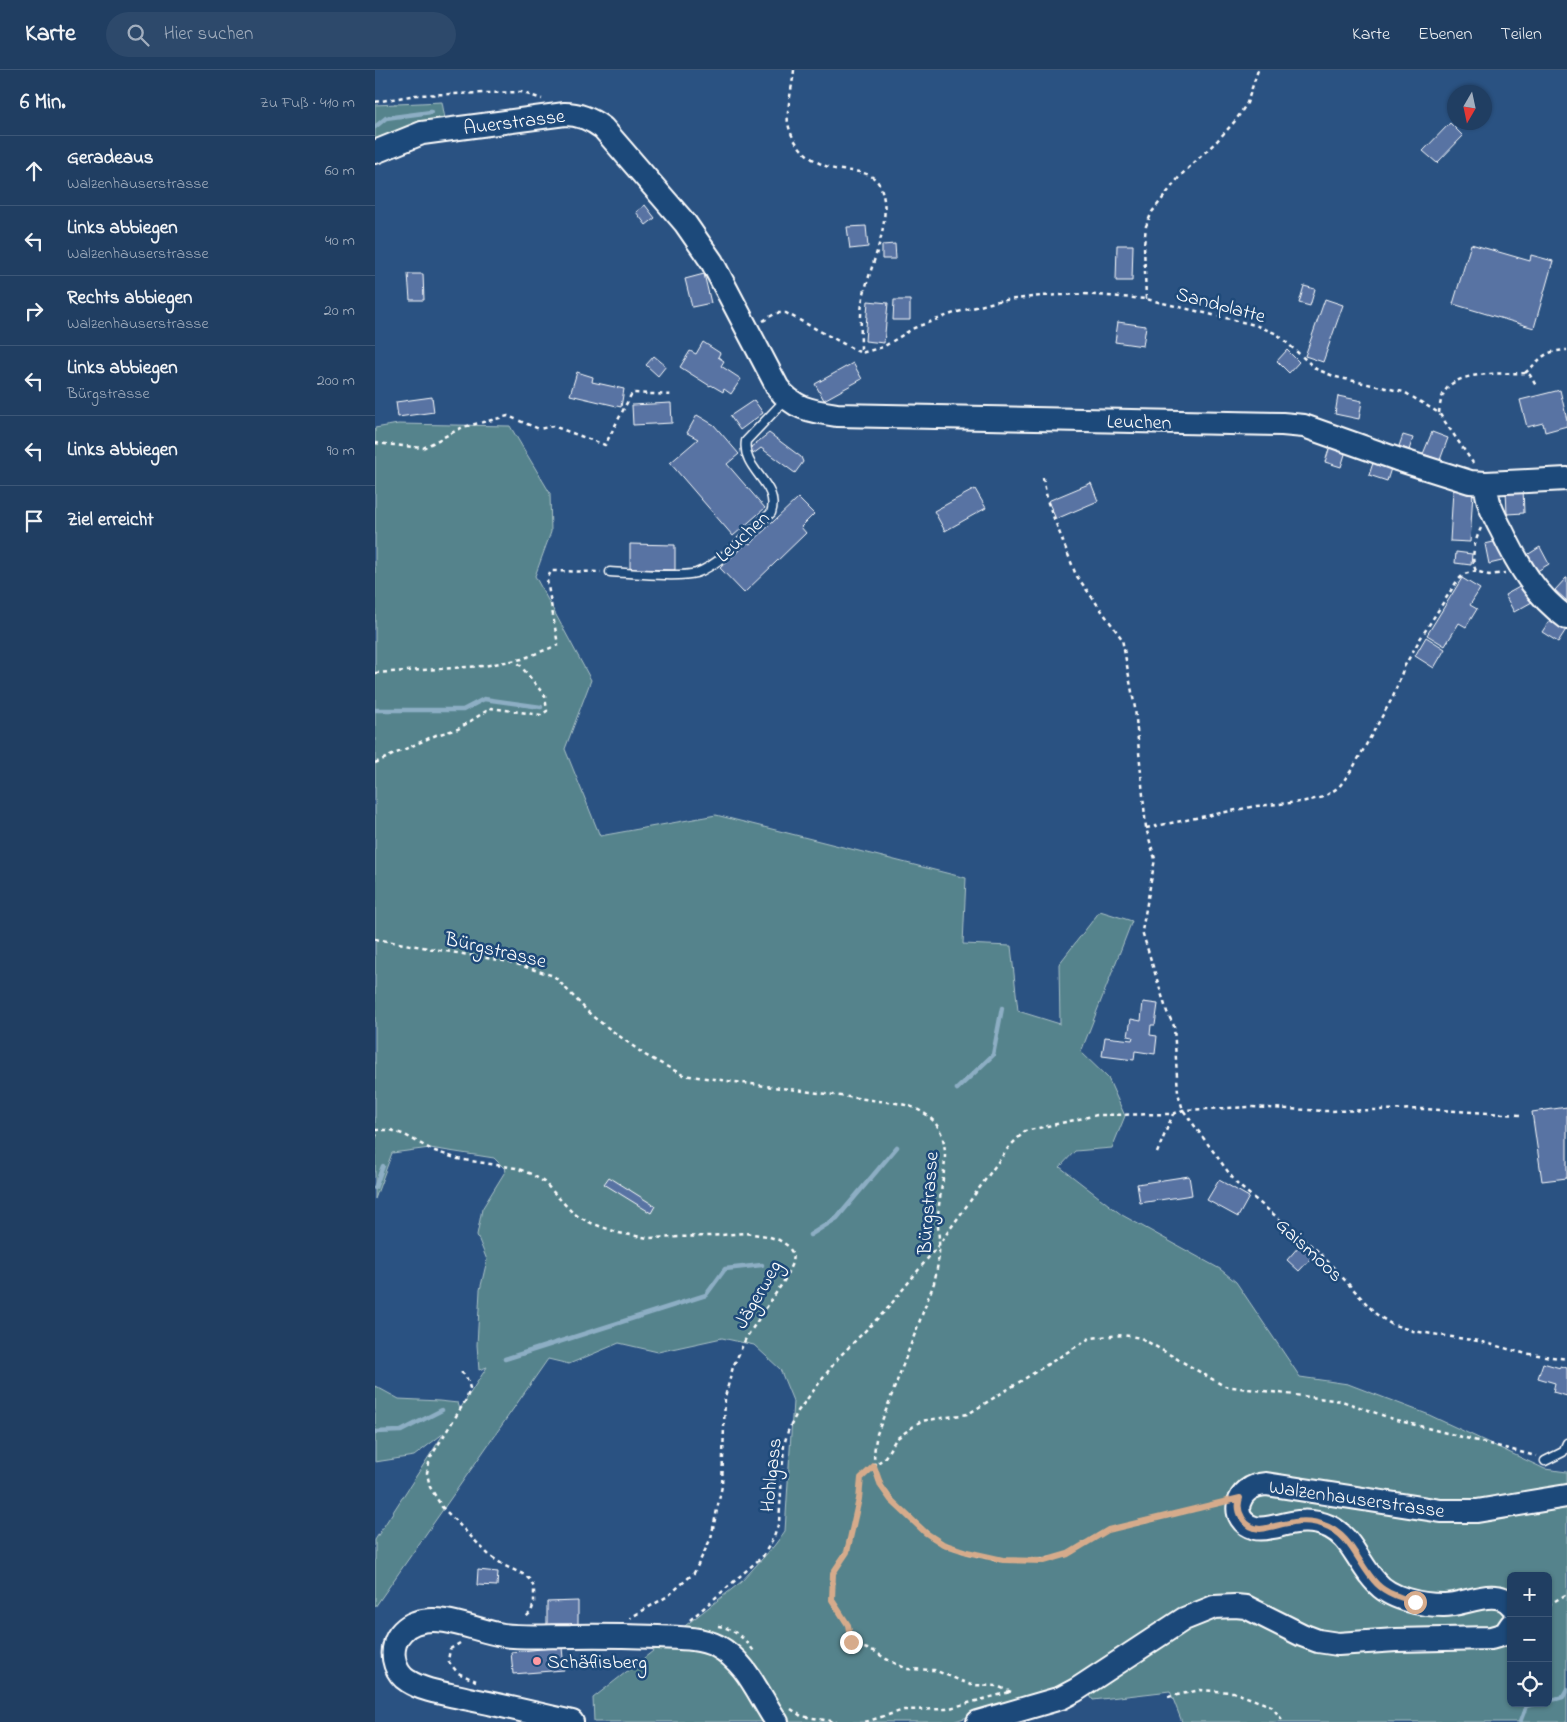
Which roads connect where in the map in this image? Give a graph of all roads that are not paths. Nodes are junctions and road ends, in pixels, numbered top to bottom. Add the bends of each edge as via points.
1 (375, 152) edge
2 (786, 399) junction
3 (1567, 479) edge
4 (1486, 484) junction
5 (610, 572) road end
6 (1567, 618) edge
7 (1567, 1443) edge
8 (1545, 1461) road end
9 (1567, 1496) edge
10 (1507, 1601) edge
11 (1507, 1631) edge
12 (572, 1722) edge
13 (777, 1722) edge
14 (977, 1722) edge

1 - 2 street, Auerstrasse via 422,133 565,114 591,120 603,128 685,223 712,262 777,388
2 - 4 street, Leuchen via 803,408 837,415 1304,426 1457,478
2 - 5 lane, Leuchen via 746,441 745,447 747,460 772,492 774,505 771,513 715,563 696,573
3 - 4 street, Leuchen
4 - 6 street via 1491,509 1521,568 1541,595
7 - 8 lane via 1563,1452
9 - 10 street, Walzenhauserstrasse via 1477,1511 1441,1511 1266,1484 1250,1488 1240,1498 1240,1514 1252,1527 1262,1529 1305,1521 1332,1528 1347,1541 1376,1583 1400,1597 1447,1606 1496,1596
11 - 14 street via 1491,1638 1338,1644 1302,1635 1246,1607 1214,1607 1185,1618 1061,1698
12 - 13 street via 422,1687 406,1680 396,1668 394,1655 400,1634 413,1623 429,1620 509,1636 693,1639 717,1646 737,1661 748,1672

